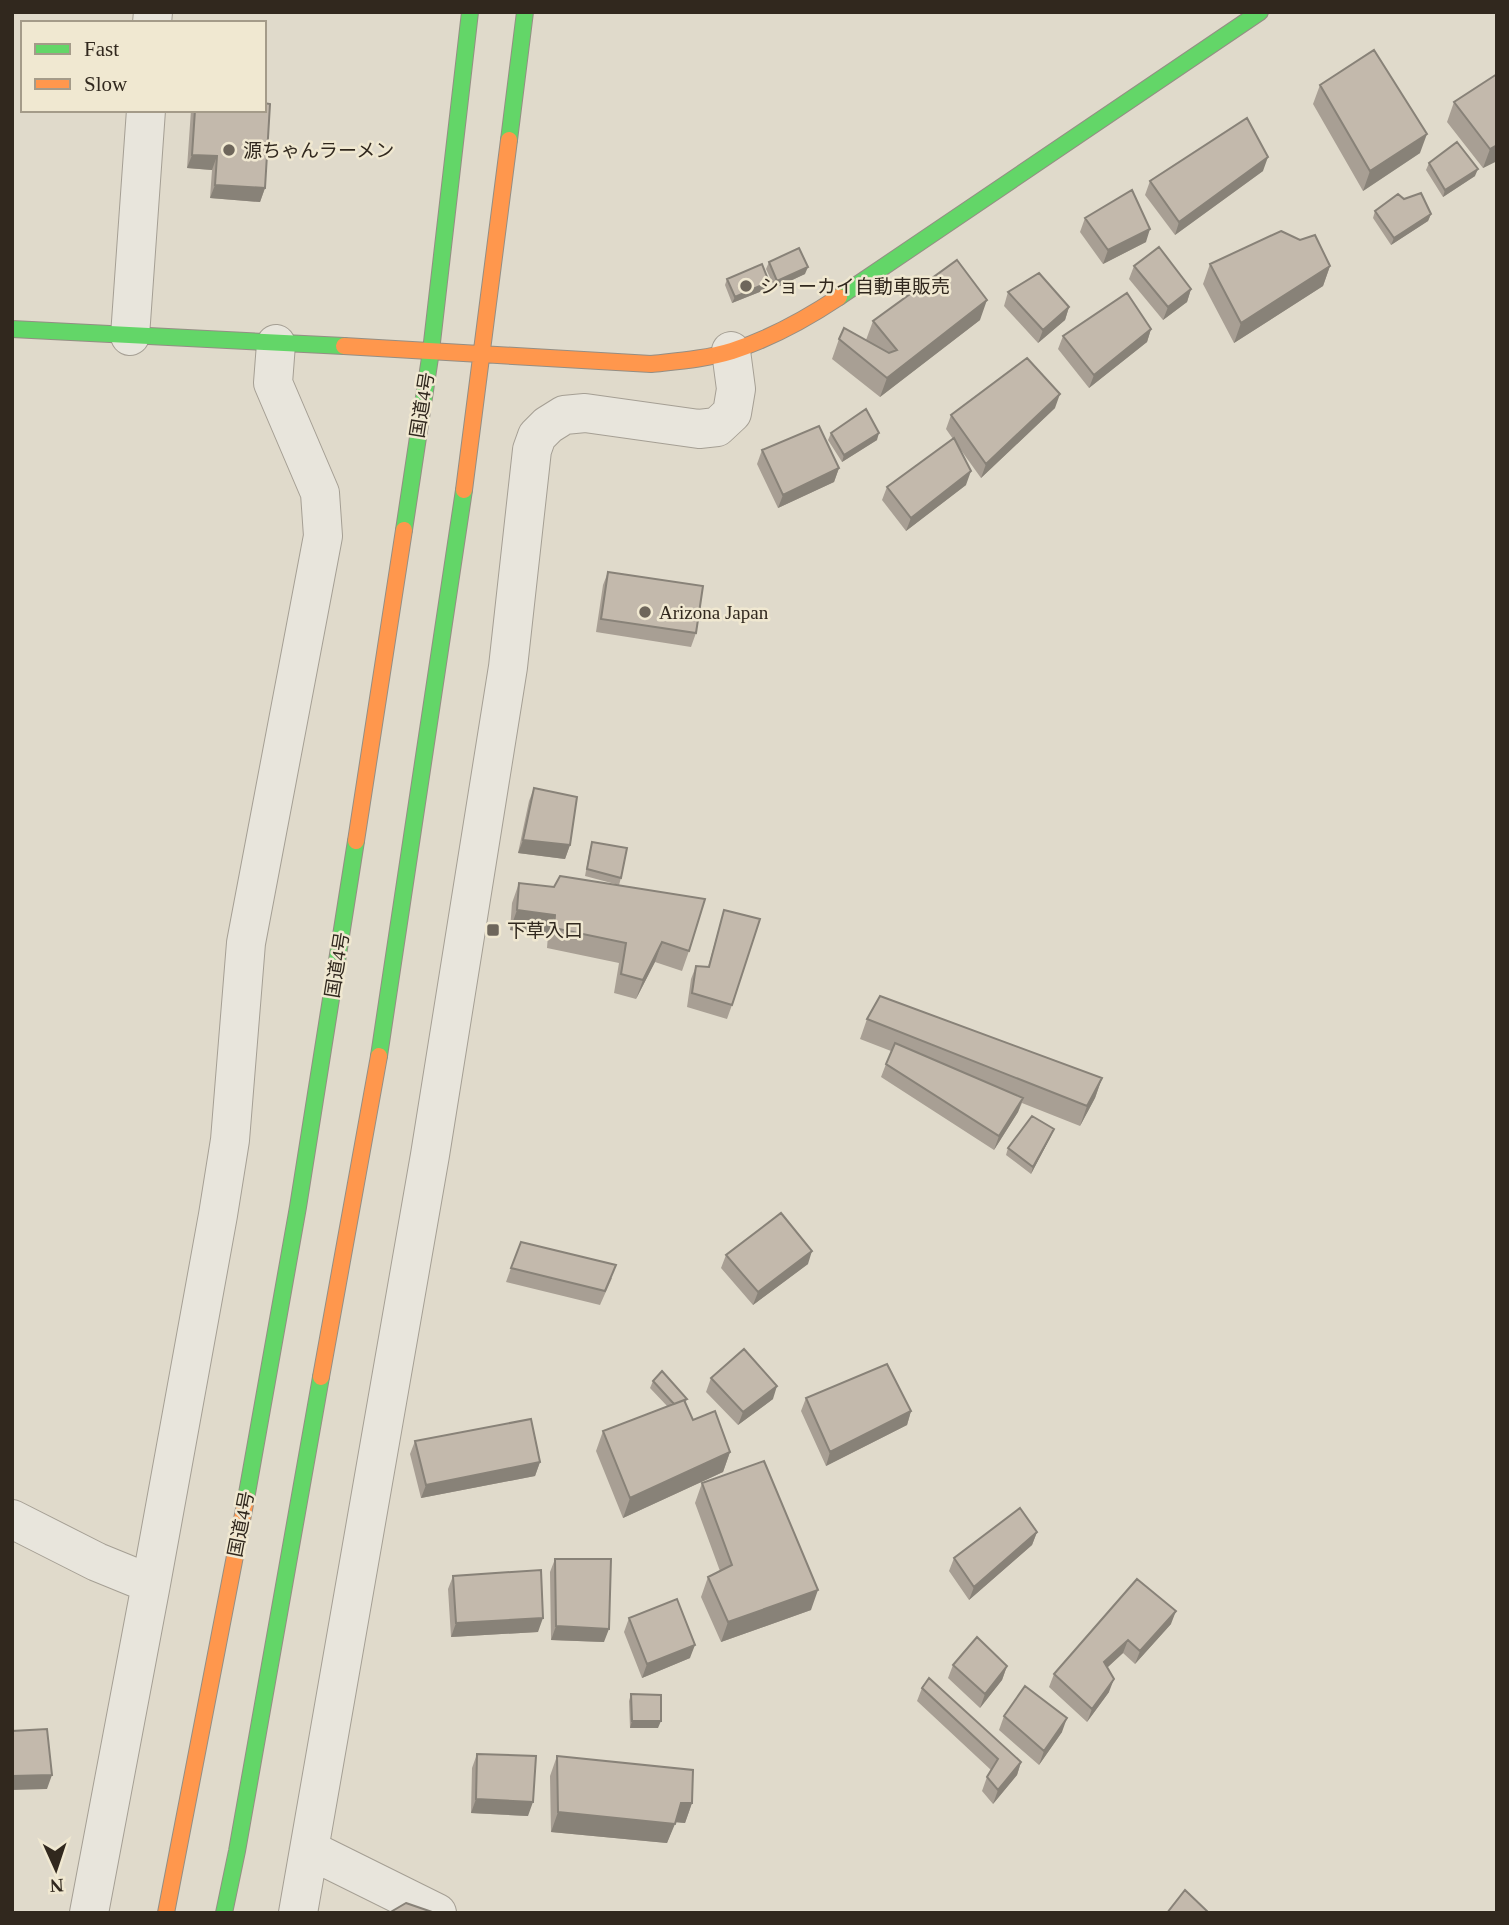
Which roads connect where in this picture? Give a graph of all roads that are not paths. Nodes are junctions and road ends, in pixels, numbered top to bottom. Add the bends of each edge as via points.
1 (470, 12) edge
2 (525, 12) edge
3 (1260, 12) edge
4 (146, 112) edge
5 (12, 329) edge
6 (130, 336) junction
7 (276, 344) junction
8 (431, 351) junction
9 (731, 351) junction
10 (482, 354) junction
11 (12, 1519) edge
12 (151, 1584) junction
13 (310, 1850) junction
14 (89, 1913) edge
15 (166, 1913) edge
16 (224, 1913) edge
17 (298, 1913) edge
18 (437, 1913) edge

1 - 8 main road, 国道4号
2 - 10 main road
3 - 9 main road via 820,310
4 - 6 street
5 - 6 main road
6 - 7 main road
7 - 8 main road
7 - 12 street via 273,383 320,493 323,536 246,943 230,1140
8 - 10 main road
8 - 15 main road, 国道4号 via 295,1221
9 - 10 main road via 650,364
9 - 13 street via 736,389 732,413 717,427 699,429 585,413 564,415 537,436 532,450 509,667
10 - 16 main road via 383,1032
11 - 12 street
12 - 14 street
13 - 17 street
13 - 18 street

